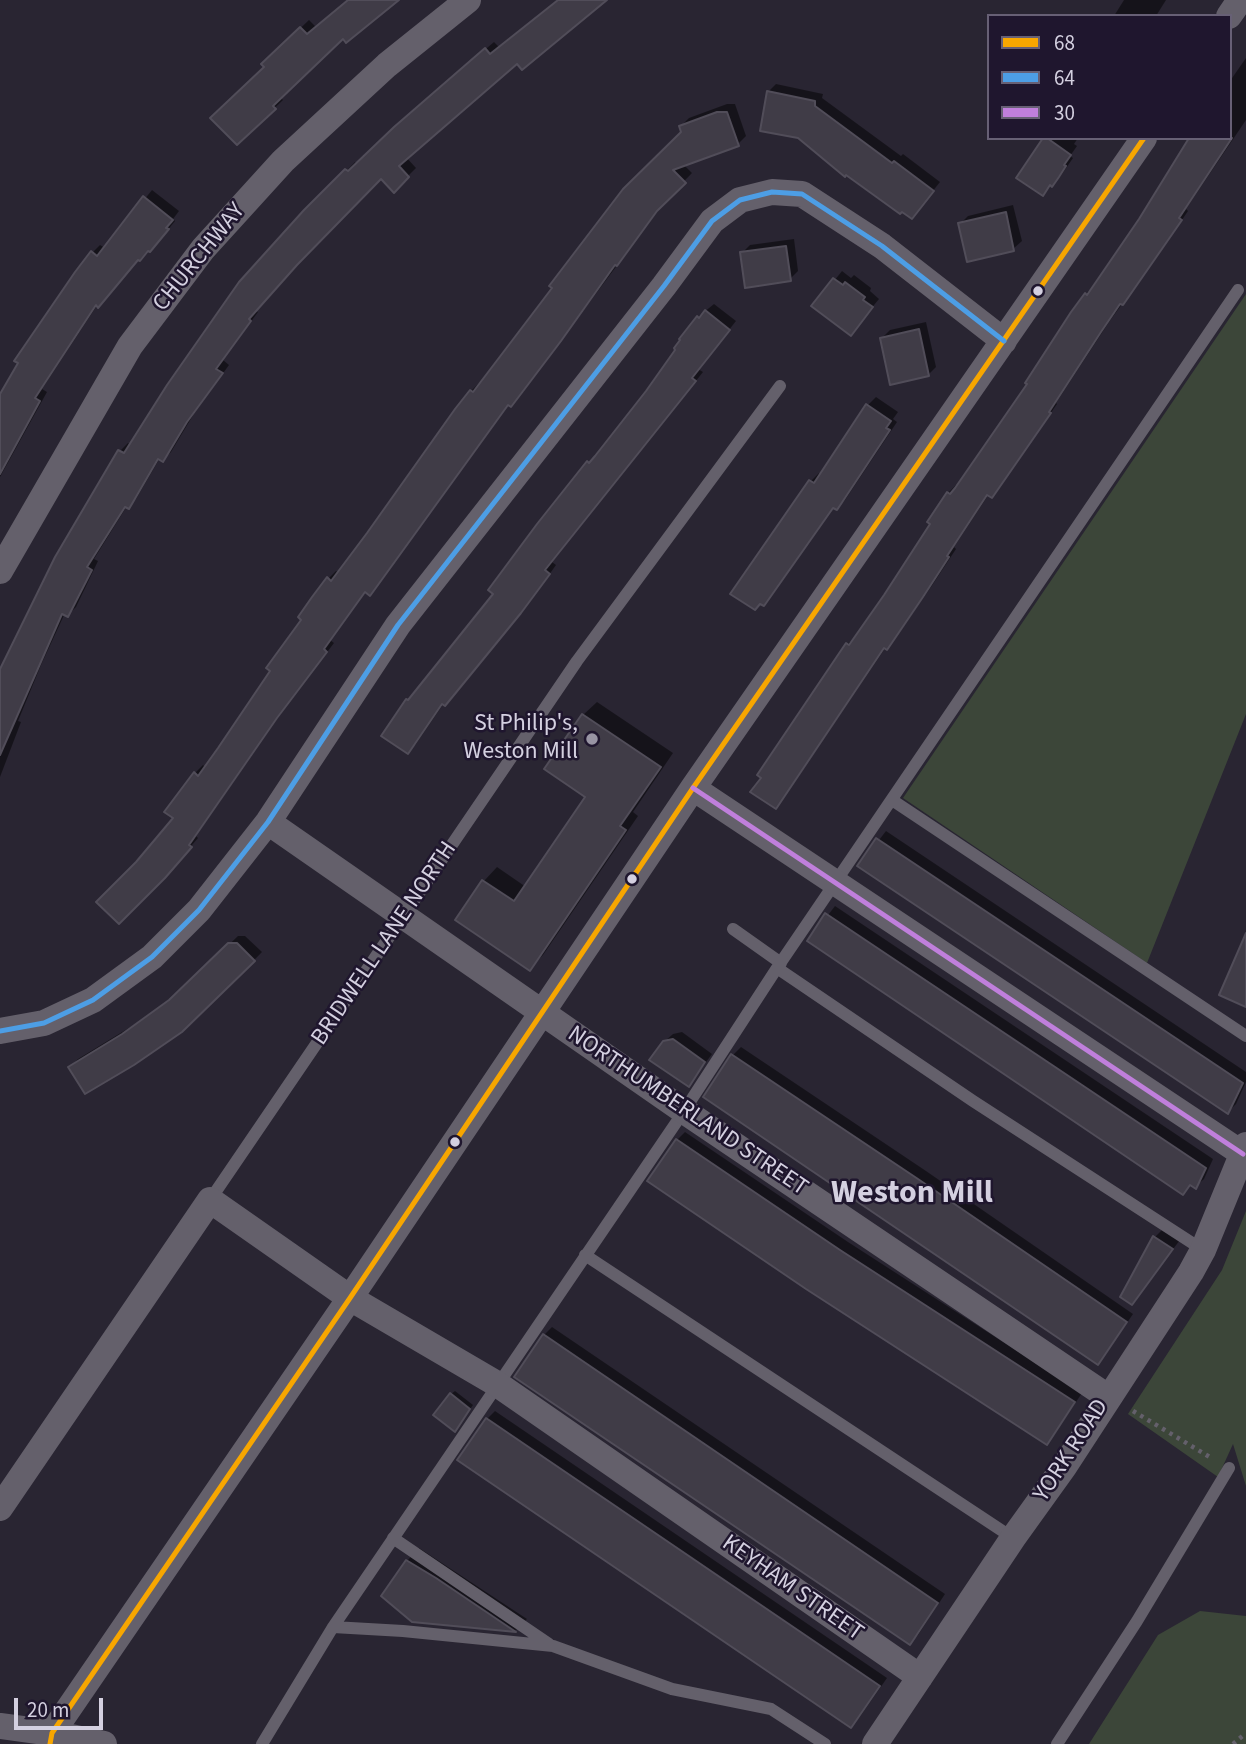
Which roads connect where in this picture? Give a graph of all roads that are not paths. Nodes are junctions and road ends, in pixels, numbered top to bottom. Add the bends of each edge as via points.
1 (468, 0) edge
2 (1143, 140) edge
3 (1238, 290) dead end
4 (1004, 341) junction
5 (780, 386) dead end
6 (0, 571) edge
7 (693, 788) junction
8 (891, 800) junction
9 (268, 822) junction
10 (836, 883) junction
11 (404, 918) junction
12 (733, 929) dead end
13 (779, 966) junction
14 (541, 1012) junction
15 (0, 1031) edge
16 (1246, 1036) edge
17 (684, 1111) junction
18 (1244, 1150) edge
19 (209, 1200) junction
20 (1203, 1250) junction
21 (585, 1255) junction
22 (350, 1297) junction
23 (497, 1384) junction
24 (1108, 1397) junction
25 (1229, 1468) road end
26 (0, 1508) edge
27 (393, 1538) junction
28 (1013, 1538) junction
29 (333, 1627) junction
30 (553, 1646) junction
31 (920, 1677) junction
32 (0, 1726) edge
33 (51, 1739) edge
34 (104, 1744) edge
35 (262, 1744) edge
36 (825, 1744) edge
37 (875, 1744) edge
38 (1057, 1744) edge

1 - 6 street, CHURCHWAY via 387,65 283,161 203,249 130,346
2 - 4 street
3 - 8 lane
4 - 7 street
4 - 9 street via 882,246 802,194 772,192 740,200 712,221 398,625
5 - 11 lane, BRIDWELL LANE NORTH via 577,661
7 - 10 street
7 - 14 street
8 - 10 lane
8 - 16 lane
9 - 11 street, NORTHUMBERLAND STREET
9 - 15 street via 199,910 152,957 93,1000 44,1023
10 - 13 lane
10 - 18 street
11 - 14 street, NORTHUMBERLAND STREET
11 - 19 lane, BRIDWELL LANE NORTH
12 - 13 lane
13 - 17 lane
13 - 20 lane via 973,1101
14 - 17 street, NORTHUMBERLAND STREET
14 - 22 street
17 - 21 lane
17 - 24 street, NORTHUMBERLAND STREET
18 - 20 street, YORK ROAD
19 - 22 street, KEYHAM STREET
19 - 26 street, BRIDWELL LANE NORTH
20 - 24 street, YORK ROAD
21 - 23 lane
21 - 28 lane
22 - 23 street, KEYHAM STREET
22 - 33 street
23 - 27 lane
23 - 31 street, KEYHAM STREET
24 - 28 street, YORK ROAD
25 - 38 lane
27 - 29 lane
27 - 30 lane
28 - 31 street, YORK ROAD
29 - 30 lane
29 - 35 lane
30 - 36 lane via 672,1689 771,1709
31 - 37 street, YORK ROAD
32 - 33 street
33 - 34 street

